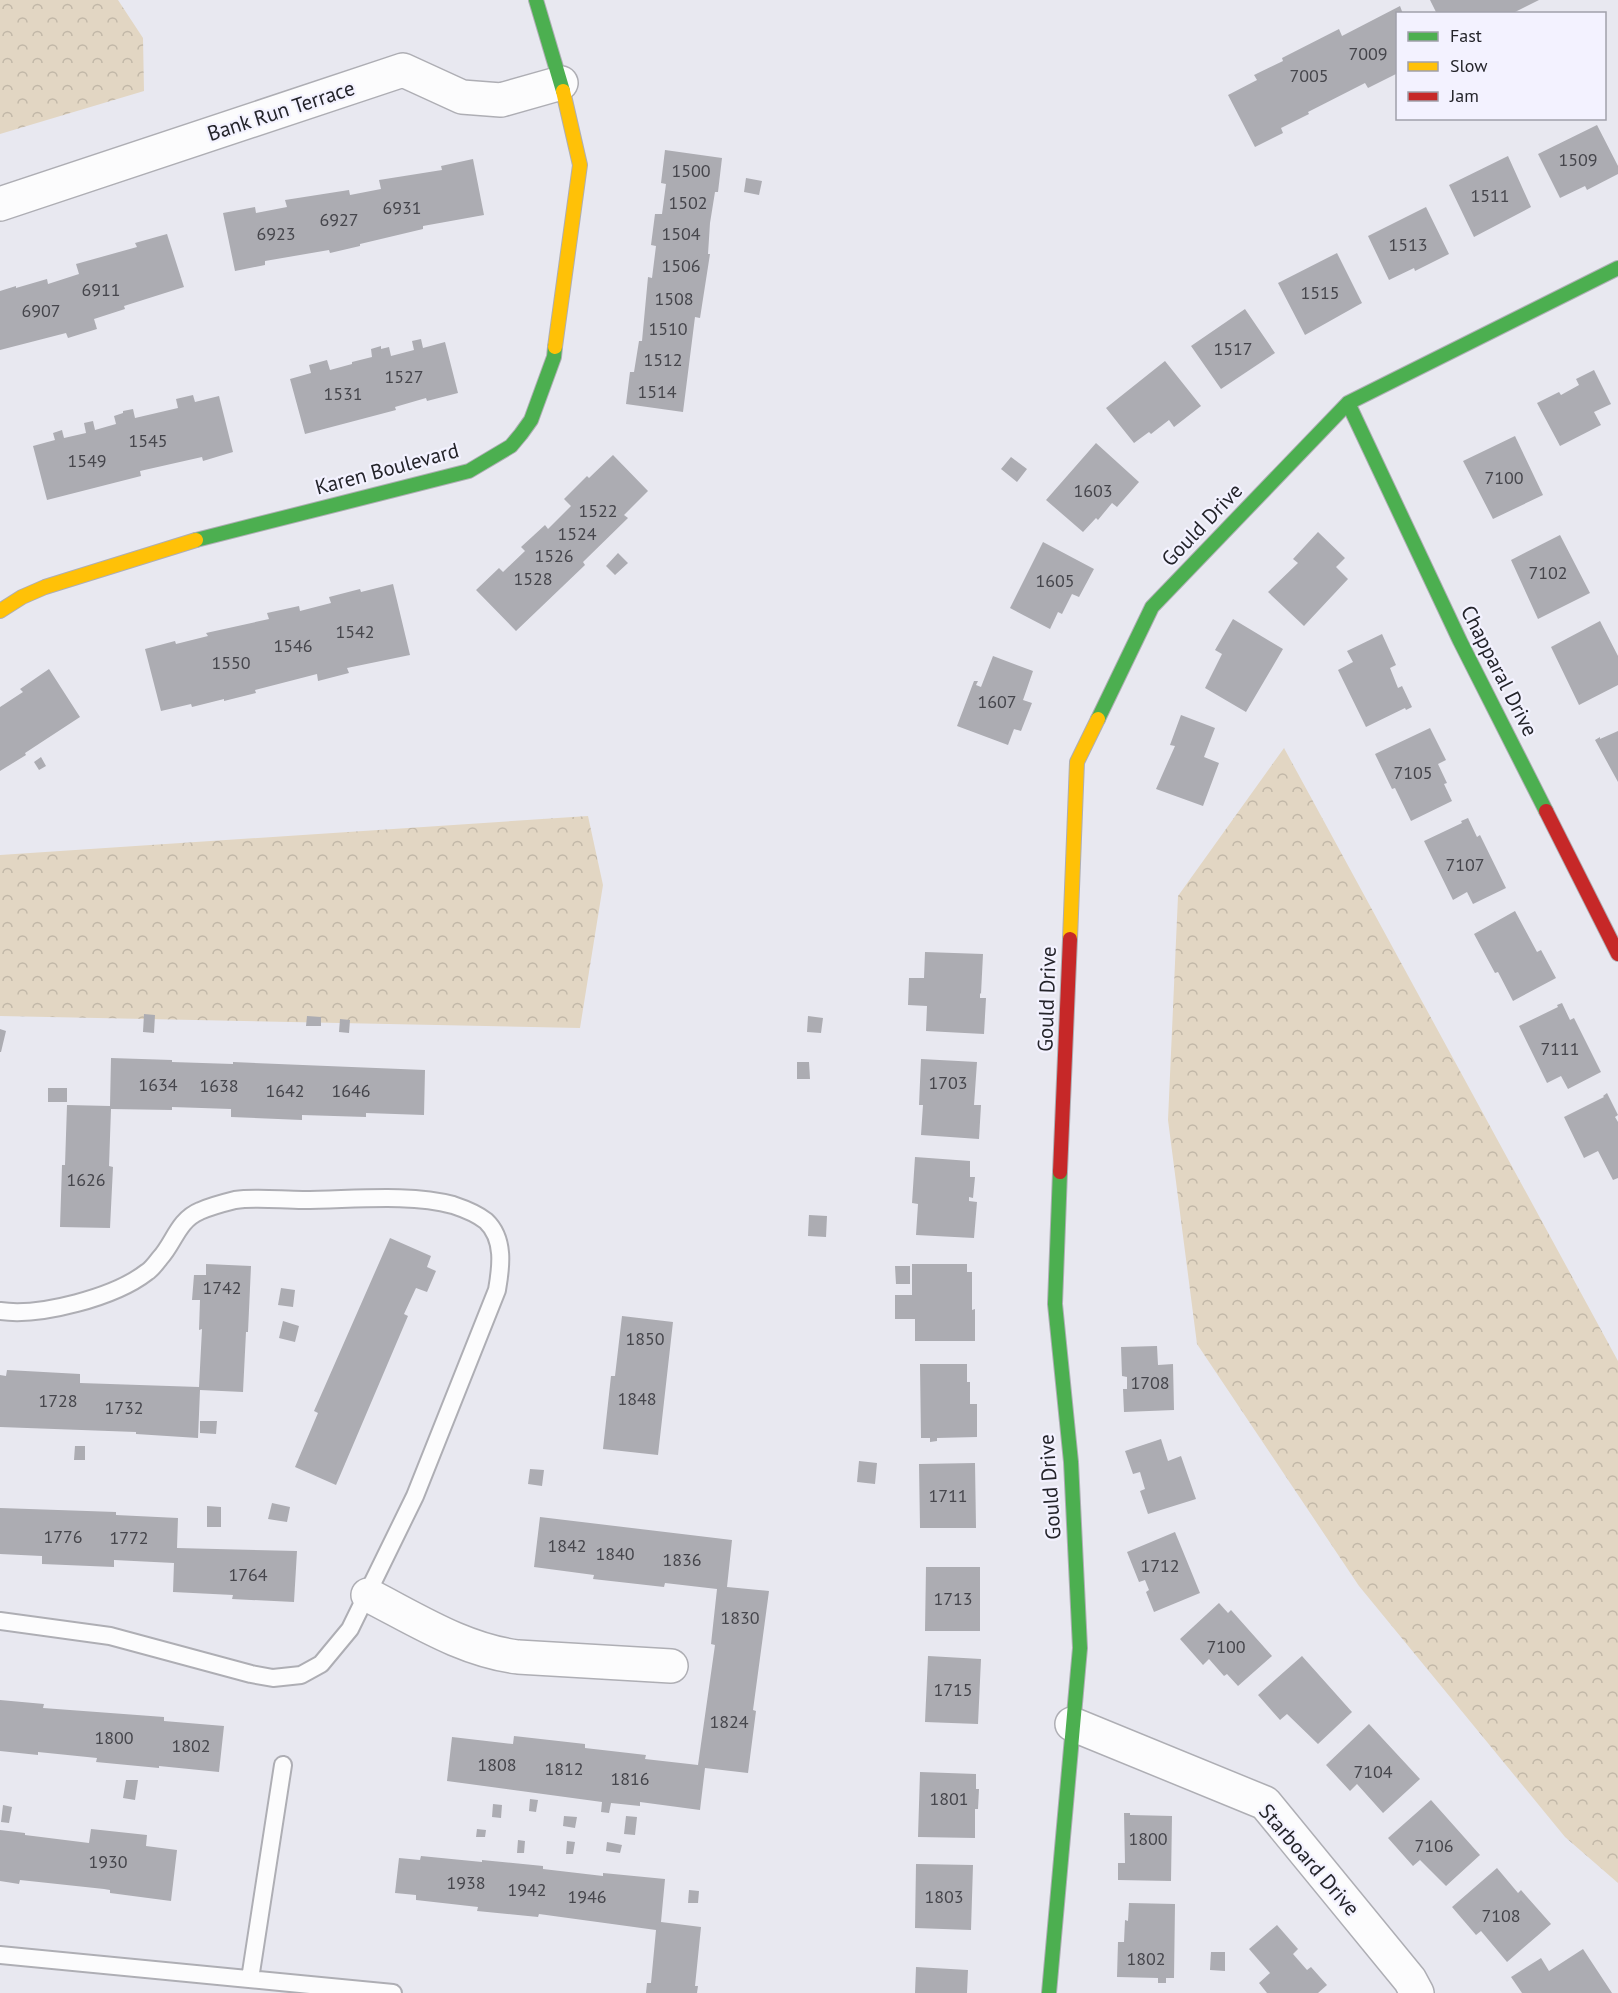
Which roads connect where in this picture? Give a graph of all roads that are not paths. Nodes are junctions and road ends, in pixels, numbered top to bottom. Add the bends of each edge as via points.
1 (536, 0) edge
2 (561, 83) junction
3 (0, 204) edge
4 (1618, 268) edge
5 (1348, 403) junction
6 (0, 611) edge
7 (1618, 954) edge
8 (0, 1311) edge
9 (368, 1595) junction
10 (0, 1621) edge
11 (671, 1666) dead end
12 (1072, 1724) junction
13 (284, 1765) dead end
14 (0, 1955) edge
15 (250, 1979) junction
16 (393, 1993) edge
17 (1049, 1993) edge
18 (1417, 1993) edge

1 - 2 street, Karen Boulevard
2 - 3 street, Bank Run Terrace via 501,100 482,99 462,97 403,70
2 - 6 street, Karen Boulevard via 580,165 554,357 531,420 511,446 469,471 195,540 45,587
4 - 5 street, Gould Drive
5 - 7 street, Chapparal Drive via 1460,641
5 - 12 street, Gould Drive via 1152,607 1077,762 1055,1304 1071,1462 1080,1648
8 - 9 lane via 67,1305 118,1288 148,1272 184,1221 198,1211 237,1200 414,1199 452,1205 473,1212 488,1223 499,1243 501,1268 497,1290 415,1496
9 - 10 lane via 350,1629 321,1664 301,1675 273,1678 110,1636
9 - 11 street via 466,1645 495,1654
12 - 17 street, Gould Drive
12 - 18 street, Starboard Drive via 1265,1803
13 - 15 lane
14 - 15 lane
15 - 16 lane

